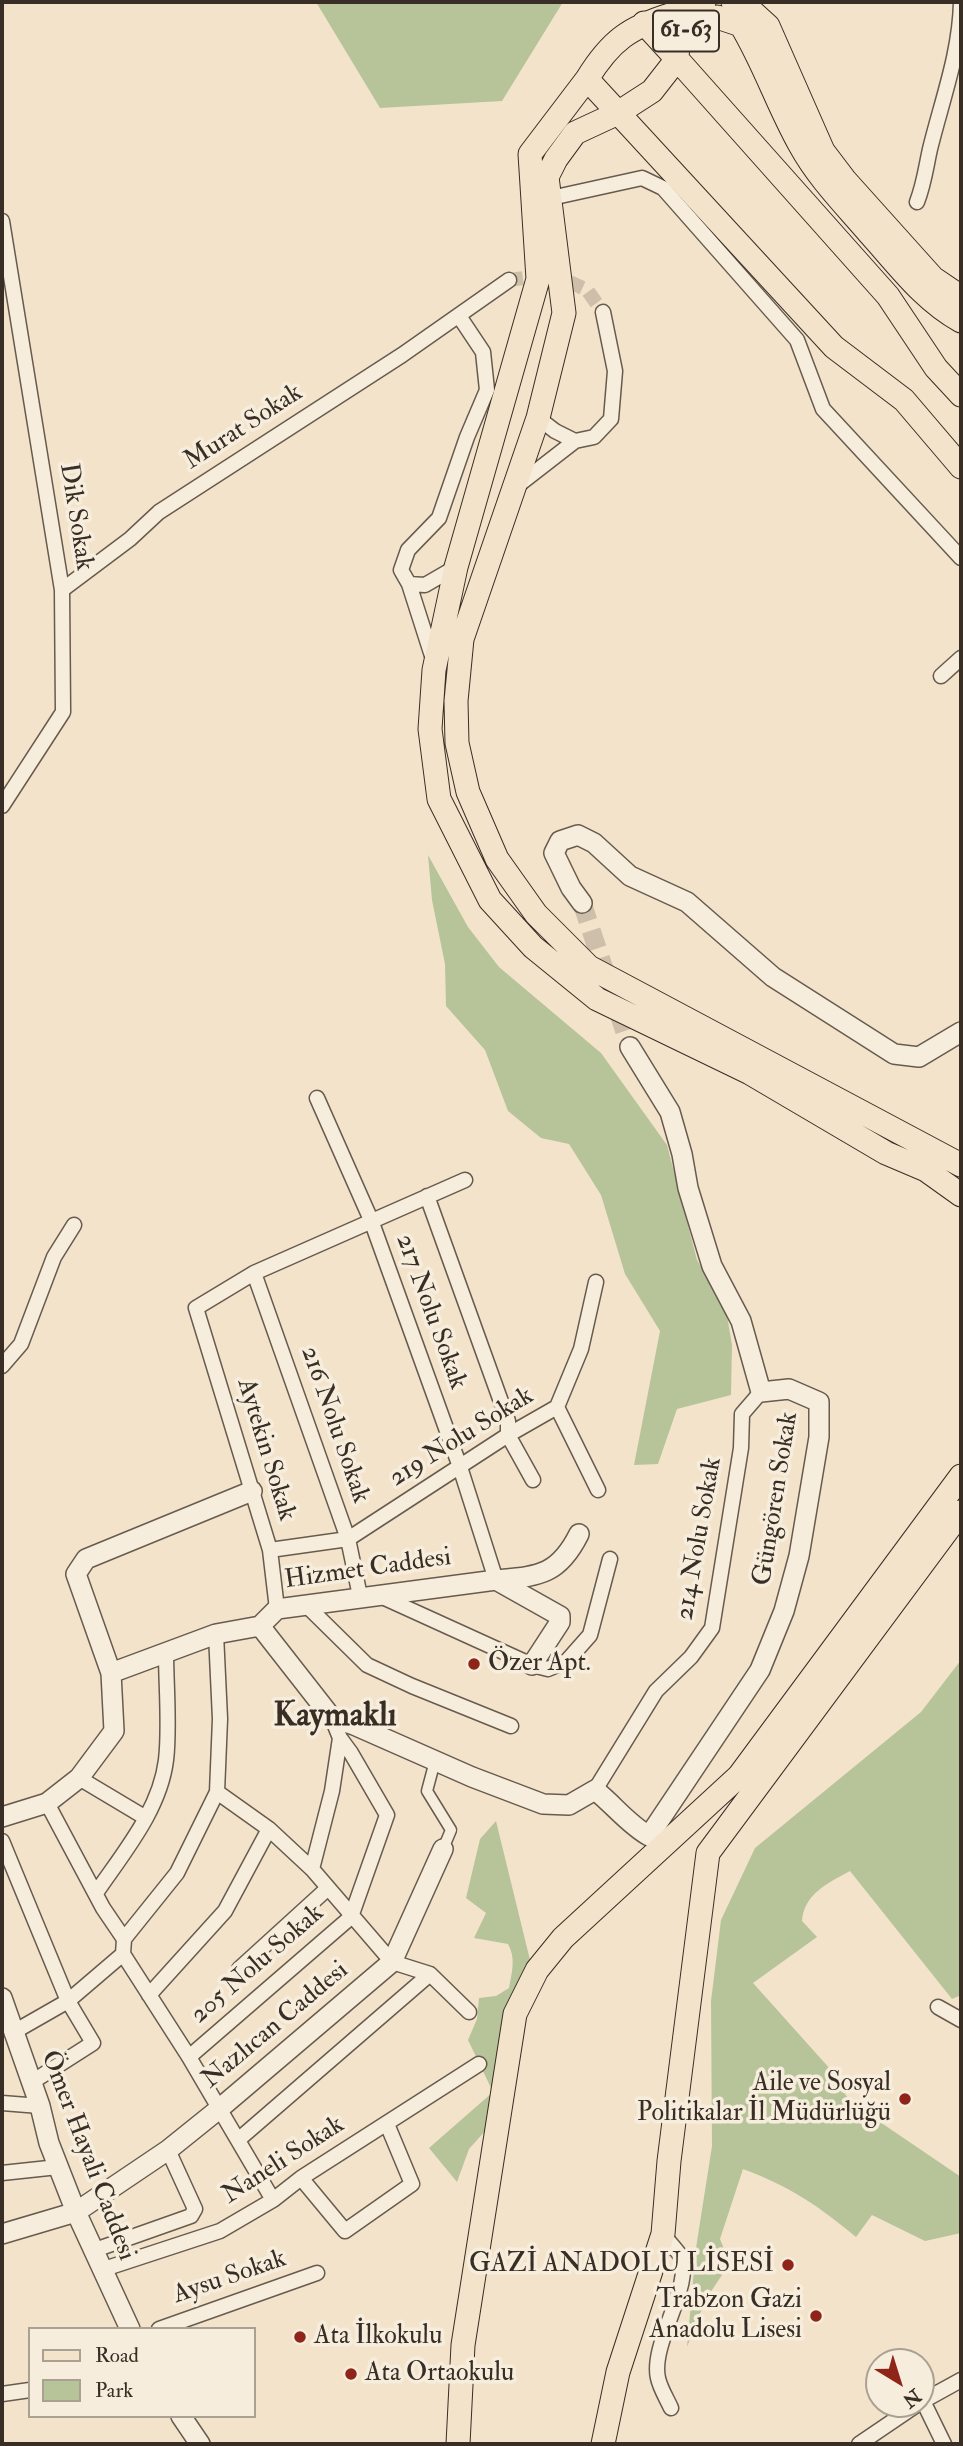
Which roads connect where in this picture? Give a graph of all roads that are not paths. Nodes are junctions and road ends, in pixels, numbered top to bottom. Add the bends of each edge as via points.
1 (705, 2) edge
2 (733, 2) edge
3 (961, 2) edge
4 (644, 23) junction
5 (677, 59) junction
6 (587, 79) junction
7 (618, 113) junction
8 (551, 198) junction
9 (917, 202) dead end
10 (2, 221) edge
11 (509, 281) tunnel mouth
12 (961, 297) edge
13 (603, 312) tunnel mouth
14 (459, 316) junction
15 (961, 321) edge
16 (961, 395) edge
17 (538, 418) junction
18 (575, 441) junction
19 (961, 467) edge
20 (514, 489) junction
21 (961, 558) edge
22 (456, 568) junction
23 (410, 583) junction
24 (62, 590) junction
25 (961, 658) edge
26 (435, 664) junction
27 (941, 676) dead end
28 (2, 806) edge
29 (582, 903) tunnel mouth
30 (961, 1032) edge
31 (630, 1047) tunnel mouth
32 (317, 1098) dead end
33 (961, 1165) edge
34 (465, 1180) dead end
35 (961, 1195) edge
36 (427, 1196) junction
37 (371, 1220) junction
38 (74, 1225) dead end
39 (254, 1273) junction
40 (596, 1282) dead end
41 (2, 1366) edge
42 (761, 1392) junction
43 (557, 1407) junction
44 (508, 1434) junction
45 (460, 1467) junction
46 (961, 1476) edge
47 (533, 1480) dead end
48 (252, 1490) junction
49 (598, 1490) dead end
50 (961, 1512) edge
51 (579, 1534) dead end
52 (348, 1539) junction
53 (270, 1550) junction
54 (610, 1559) dead end
55 (496, 1580) junction
56 (368, 1595) junction
57 (306, 1605) junction
58 (276, 1609) junction
59 (260, 1626) junction
60 (216, 1633) junction
61 (166, 1652) junction
62 (532, 1665) junction
63 (111, 1673) junction
64 (332, 1718) junction
65 (511, 1726) dead end
66 (340, 1738) junction
67 (436, 1761) junction
68 (79, 1778) junction
69 (595, 1790) junction
70 (217, 1792) junction
71 (47, 1803) junction
72 (2, 1817) edge
73 (146, 1818) junction
74 (269, 1829) junction
75 (2, 1841) edge
76 (443, 1849) joint
77 (312, 1869) junction
78 (327, 1888) junction
79 (96, 1893) junction
80 (351, 1917) junction
81 (124, 1946) junction
82 (392, 1962) junction
83 (239, 1969) dead end
84 (430, 1974) junction
85 (149, 1995) junction
86 (2, 1998) edge
87 (68, 2001) junction
88 (938, 2007) dead end
89 (470, 2012) dead end
90 (961, 2020) edge
91 (12, 2033) junction
92 (189, 2057) junction
93 (480, 2064) dead end
94 (32, 2082) junction
95 (2, 2103) edge
96 (40, 2106) junction
97 (219, 2109) junction
98 (387, 2124) junction
99 (238, 2140) junction
100 (168, 2150) junction
101 (58, 2167) junction
102 (2, 2173) edge
103 (301, 2178) junction
104 (273, 2200) junction
105 (76, 2212) junction
106 (2, 2234) edge
107 (663, 2234) junction
108 (92, 2251) junction
109 (101, 2270) junction
110 (317, 2273) dead end
111 (129, 2327) edge
112 (165, 2327) edge
113 (961, 2380) edge
114 (28, 2390) edge
115 (2, 2394) edge
116 (935, 2394) edge
117 (671, 2408) dead end
118 (182, 2418) edge
119 (897, 2418) edge
120 (930, 2418) edge
121 (200, 2444) edge
122 (458, 2444) edge
123 (603, 2444) edge
124 (859, 2444) edge
125 (944, 2444) edge

1 - 4 main road, 61-63
2 - 12 main road, 61-63 via 746,6 768,26 824,152 845,180 933,278
3 - 9 street via 960,28
4 - 5 main road, 61-63
4 - 6 main road, 61-63 via 600,57
5 - 7 main road, 61-63 via 652,91
5 - 15 main road, 61-63 via 678,42 690,25 718,17 741,25 799,144 822,178 920,291
5 - 16 main road, 61-63 via 888,296 936,368
6 - 7 main road
6 - 22 main road via 530,154 538,279
7 - 8 main road via 575,133 547,177
7 - 19 main road via 834,347 904,400
8 - 17 main road via 564,313
8 - 21 street via 642,178 663,188 797,340 823,410
10 - 24 street, Dik Sokak
11 - 14 street, Murat Sokak
13 - 18 street via 615,371 611,419 594,437
14 - 23 street via 483,352 487,390 439,518 408,550 401,570
14 - 24 street, Murat Sokak via 159,512
17 - 18 street
17 - 20 main road
18 - 20 street
20 - 33 main road via 462,639 456,701 457,743 468,792 497,859 536,914 589,967
22 - 23 street via 425,585
22 - 26 main road
23 - 26 street
24 - 28 street, Dik Sokak via 62,712
25 - 27 street
26 - 35 main road via 429,729 439,799 490,900 533,947 597,999 750,1073 886,1153 926,1170
29 - 30 street via 554,853 560,841 579,835 630,876 687,902 773,977 894,1054 919,1057
31 - 42 street via 670,1112 712,1266 741,1321
32 - 37 street, 217 Nolu Sokak
34 - 36 street
36 - 37 street
36 - 44 street via 508,1421
37 - 39 street
37 - 45 street, 217 Nolu Sokak
38 - 41 street via 54,1257 21,1344
39 - 48 street, Aytekin Sokak via 196,1308
39 - 52 street, 216 Nolu Sokak
40 - 43 street, 219 Nolu Sokak via 581,1349
42 - 69 street, 214 Nolu Sokak via 742,1414 741,1448 712,1628 691,1657 656,1691
42 - 69 street, Güngören Sokak via 789,1389 820,1402 819,1437 799,1556 784,1611 760,1670 649,1836
43 - 44 street, 219 Nolu Sokak
43 - 49 street
44 - 45 street, 219 Nolu Sokak
44 - 47 street
45 - 52 street, 219 Nolu Sokak
45 - 55 street, 217 Nolu Sokak
46 - 122 main road via 739,1776 563,1938 537,1969 515,2014 463,2345
48 - 53 street, Aytekin Sokak
48 - 63 street via 86,1559 76,1574
50 - 107 main road via 708,1853
51 - 55 street, Hizmet Caddesi via 558,1564 536,1576
52 - 53 street, 219 Nolu Sokak
52 - 56 street, 216 Nolu Sokak
53 - 58 street, Aytekin Sokak
54 - 62 street via 590,1634 567,1661 548,1669
55 - 56 street, Hizmet Caddesi
55 - 62 street via 559,1616 560,1622
56 - 57 street, Hizmet Caddesi
56 - 62 street
57 - 58 street, Hizmet Caddesi
57 - 65 street via 367,1665
58 - 59 street, Hizmet Caddesi
59 - 60 street
59 - 64 street
60 - 61 street
60 - 70 street
61 - 63 street
61 - 73 street via 166,1761
63 - 68 street via 114,1731
64 - 66 street, 205 Nolu Sokak
64 - 67 street
66 - 77 street
66 - 80 street, 205 Nolu Sokak via 387,1815
67 - 69 street via 543,1804 569,1805
67 - 76 street, Nazlıcan Caddesi via 427,1791 451,1830
68 - 71 street
68 - 73 street
70 - 74 street
70 - 81 street via 177,1873
71 - 72 street
71 - 79 street
73 - 79 street
74 - 77 street
74 - 85 street via 225,1911
75 - 87 street
76 - 82 street, Nazlıcan Caddesi
77 - 78 street
78 - 80 street
78 - 83 street
79 - 81 street
80 - 82 street
80 - 92 street, 205 Nolu Sokak
81 - 85 street
81 - 87 street
82 - 84 street
82 - 97 street, Nazlıcan Caddesi
84 - 89 street
84 - 99 street
85 - 92 street
86 - 91 street, Ömer Hayali Caddesi
87 - 91 street
87 - 94 street via 93,2043
88 - 90 street
91 - 94 street, Ömer Hayali Caddesi
92 - 97 street
93 - 98 street, Naneli Sokak
94 - 96 street, Ömer Hayali Caddesi
95 - 96 street
96 - 101 street, Ömer Hayali Caddesi
97 - 99 street
97 - 100 street, Nazlıcan Caddesi
98 - 103 street, Naneli Sokak
98 - 103 street via 412,2184 345,2231
99 - 104 street
100 - 105 street, Nazlıcan Caddesi
100 - 108 street via 195,2209 191,2216
101 - 102 street
101 - 105 street, Ömer Hayali Caddesi
103 - 104 street, Naneli Sokak
104 - 109 street, Naneli Sokak via 220,2231
105 - 106 street, Nazlıcan Caddesi
105 - 108 street, Ömer Hayali Caddesi
107 - 117 street via 681,2258 681,2289 659,2350 657,2377
107 - 123 main road via 618,2372
108 - 109 street, Ömer Hayali Caddesi
109 - 111 street, Ömer Hayali Caddesi
110 - 112 street, Aysu Sokak
113 - 116 street
114 - 115 street
118 - 121 street
119 - 124 street
120 - 125 street

